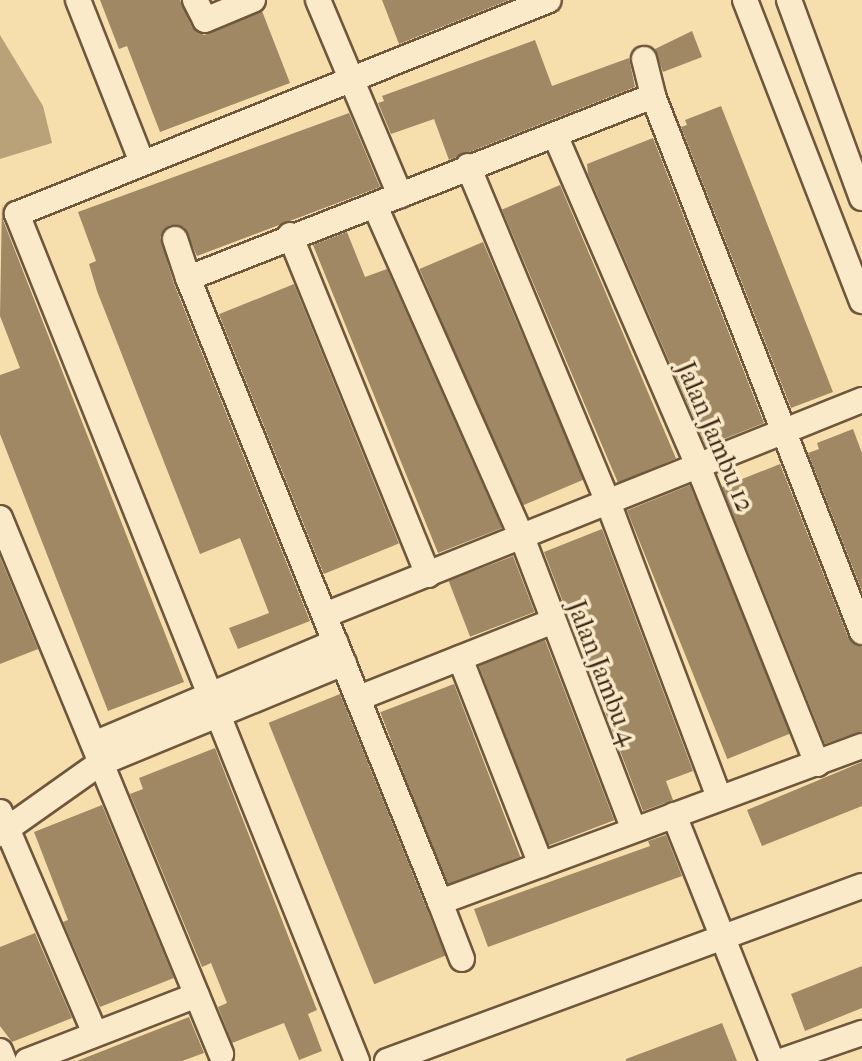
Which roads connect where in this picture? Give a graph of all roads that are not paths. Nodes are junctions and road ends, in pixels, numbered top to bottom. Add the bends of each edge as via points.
1 (78, 0) edge
2 (195, 0) edge
3 (253, 0) edge
4 (318, 0) edge
5 (549, 0) edge
6 (745, 0) edge
7 (789, 0) edge
8 (644, 59) dead end
9 (350, 81) junction
10 (653, 96) junction
11 (555, 135) junction
12 (141, 160) junction
13 (468, 166) junction
14 (400, 195) junction
15 (862, 198) edge
16 (375, 206) junction
17 (9, 217) edge
18 (290, 235) junction
19 (175, 239) dead end
20 (188, 278) junction
21 (862, 301) edge
22 (862, 400) edge
23 (782, 432) junction
24 (698, 466) junction
25 (608, 502) junction
26 (0, 518) edge
27 (522, 537) junction
28 (428, 575) junction
29 (325, 615) junction
30 (551, 622) junction
31 (862, 632) edge
32 (340, 653) junction
33 (460, 658) junction
34 (359, 698) junction
35 (218, 704) junction
36 (862, 746) edge
37 (97, 754) junction
38 (817, 764) junction
39 (719, 798) junction
40 (674, 815) junction
41 (2, 826) edge
42 (633, 828) junction
43 (541, 865) junction
44 (862, 886) edge
45 (440, 902) junction
46 (724, 938) junction
47 (462, 959) dead end
48 (197, 995) junction
49 (862, 1033) edge
50 (95, 1034) junction
51 (0, 1051) edge
52 (221, 1054) dead end
53 (822, 1055) edge
54 (4, 1061) edge
55 (27, 1061) edge
56 (357, 1061) edge
57 (387, 1061) edge
58 (772, 1061) edge
59 (781, 1061) edge

1 - 12 street
2 - 3 street via 205,20
4 - 9 street
5 - 9 street
6 - 21 street
7 - 15 street
8 - 10 street
9 - 12 street
9 - 14 street
10 - 11 street
10 - 23 street
11 - 13 street
11 - 24 street, Jalan Jambu 12
12 - 17 street
13 - 14 street
13 - 25 street
14 - 16 street
16 - 18 street
16 - 27 street, Jalan Jambu 4
17 - 35 street
18 - 20 street
18 - 28 street
19 - 20 street
20 - 29 street
22 - 23 street
23 - 24 street
23 - 31 street
24 - 25 street
24 - 38 street, Jalan Jambu 12
25 - 27 street
25 - 39 street
26 - 37 street
27 - 28 street
27 - 30 street, Jalan Jambu 4
28 - 29 street
29 - 32 street
30 - 33 street
30 - 42 street, Jalan Jambu 4
32 - 34 street
32 - 35 street
33 - 34 street
33 - 43 street
34 - 45 street
35 - 37 street
35 - 56 street
36 - 38 street
37 - 41 street
37 - 48 street
38 - 39 street
39 - 40 street
40 - 42 street
40 - 46 street
41 - 50 street
42 - 43 street
43 - 45 street
44 - 46 street
45 - 47 street
46 - 57 street
46 - 58 street
48 - 50 street
48 - 52 street
49 - 53 street
50 - 55 street
51 - 54 street
53 - 59 street

